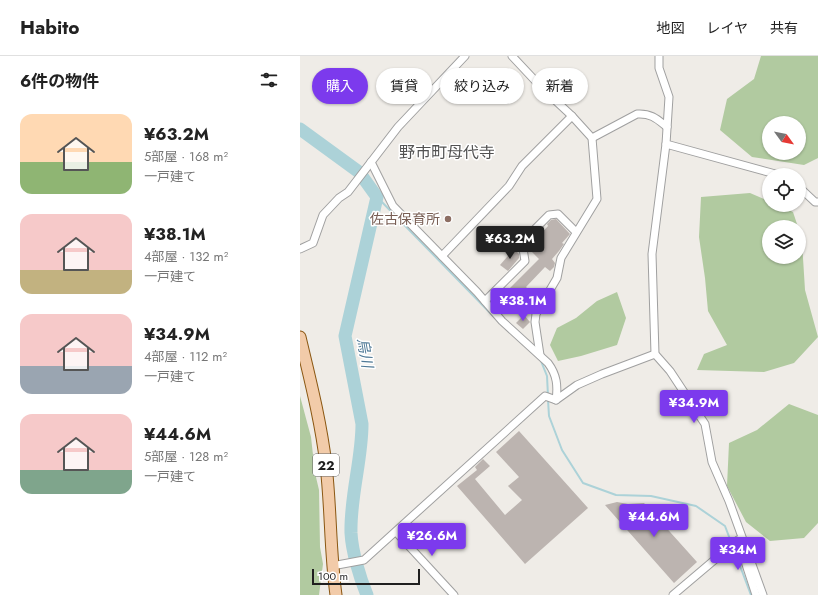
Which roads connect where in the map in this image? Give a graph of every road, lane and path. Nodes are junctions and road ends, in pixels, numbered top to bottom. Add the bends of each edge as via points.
1 (465, 56) edge
2 (512, 56) edge
3 (659, 56) edge
4 (572, 116) junction
5 (667, 127) junction
6 (592, 138) junction
7 (666, 144) junction
8 (369, 164) junction
9 (762, 170) edge
10 (806, 193) edge
11 (818, 202) edge
12 (576, 232) junction
13 (300, 249) edge
14 (442, 256) junction
15 (484, 301) junction
16 (300, 337) edge
17 (655, 354) junction
18 (540, 356) junction
19 (302, 358) edge
20 (556, 400) junction
21 (396, 532) junction
22 (332, 566) junction
23 (336, 595) edge
24 (454, 595) edge
25 (674, 595) edge
26 (756, 595) edge
27 (763, 595) edge

1 - 8 street via 398,127
2 - 4 street
3 - 5 street via 659,68 669,97
4 - 6 street
4 - 14 street via 522,166 509,186
5 - 6 street via 654,116 637,114
5 - 7 street
6 - 12 street via 597,199
7 - 9 street
7 - 17 street via 652,254
8 - 13 street via 348,192 338,198 324,215 312,243
8 - 14 street via 393,206
10 - 11 street
12 - 15 street via 558,214 549,215 522,242 525,261
12 - 18 street via 561,258 557,278 536,314
14 - 15 street
15 - 18 street
16 - 19 main road, 22
17 - 20 street via 577,385
17 - 27 street via 670,371 705,424 712,462
18 - 20 street via 554,371 558,386
19 - 22 main road, 22 via 326,465
20 - 21 street via 545,396
21 - 22 street via 364,560
21 - 24 street
22 - 23 main road, 22
25 - 26 street via 738,540

